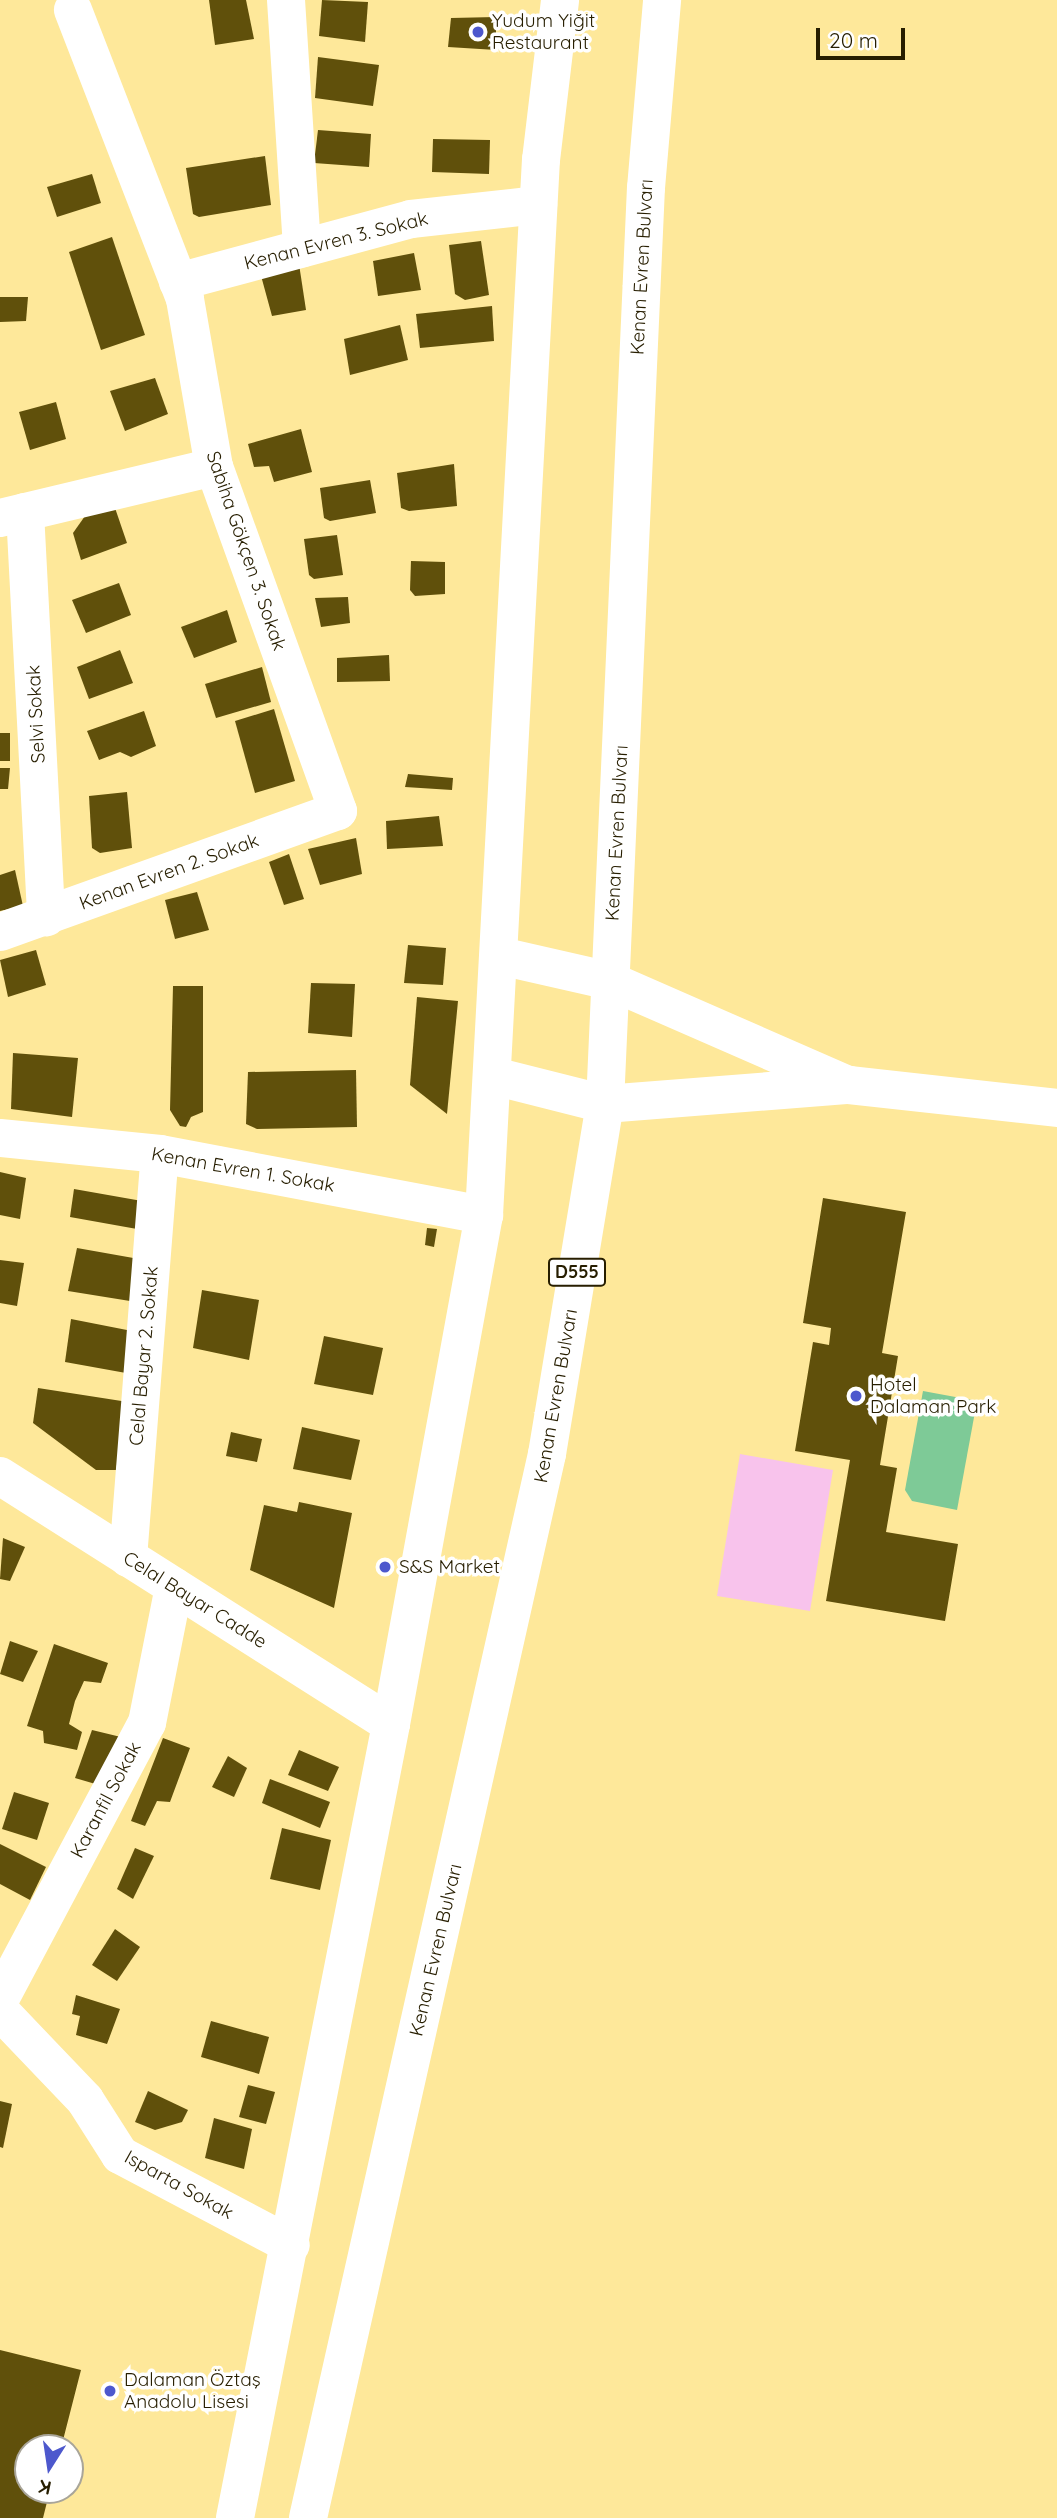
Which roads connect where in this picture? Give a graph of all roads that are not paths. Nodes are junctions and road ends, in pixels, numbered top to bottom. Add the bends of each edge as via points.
1 (286, 0) edge
2 (560, 0) edge
3 (662, 0) edge
4 (78, 3) edge
5 (538, 205) junction
6 (302, 248) junction
7 (178, 282) junction
8 (214, 467) junction
9 (12, 515) edge
10 (338, 811) joint
11 (46, 917) junction
12 (0, 932) edge
13 (500, 956) junction
14 (610, 981) junction
15 (494, 1076) junction
16 (849, 1085) junction
17 (605, 1104) junction
18 (1057, 1108) edge
19 (0, 1138) edge
20 (160, 1154) junction
21 (484, 1215) junction
22 (0, 1476) edge
23 (128, 1558) junction
24 (174, 1587) junction
25 (391, 1724) junction
26 (0, 1999) edge
27 (0, 2011) edge
28 (291, 2245) junction
29 (235, 2518) edge
30 (308, 2518) edge

1 - 6 street
2 - 5 street
3 - 14 street, Kenan Evren Bulvarı / D555 via 646,188
4 - 7 street, Sabiha Gökçen 3. Sokak
5 - 6 street, Kenan Evren 3. Sokak via 411,219
5 - 13 street
6 - 7 street, Kenan Evren 3. Sokak
7 - 8 street, Sabiha Gökçen 3. Sokak
8 - 9 street
8 - 10 street, Sabiha Gökçen 3. Sokak
9 - 11 street, Selvi Sokak
10 - 11 street, Kenan Evren 2. Sokak
11 - 12 street, Kenan Evren 2. Sokak
13 - 14 street
13 - 15 street
14 - 16 street
14 - 17 street, Kenan Evren Bulvarı / D555
15 - 17 street
15 - 21 street
16 - 17 street
16 - 18 street
17 - 30 street, Kenan Evren Bulvarı / D555 via 547,1454
19 - 20 street, Kenan Evren 1. Sokak
20 - 21 street, Kenan Evren 1. Sokak
20 - 23 street, Celal Bayar 2. Sokak
21 - 25 street
22 - 23 street, Celal Bayar Cadde
23 - 24 street, Celal Bayar Cadde
24 - 25 street, Celal Bayar Cadde
24 - 26 street, Karanfil Sokak via 147,1723
25 - 28 street
27 - 28 street, Isparta Sokak via 85,2100 120,2155
28 - 29 street

